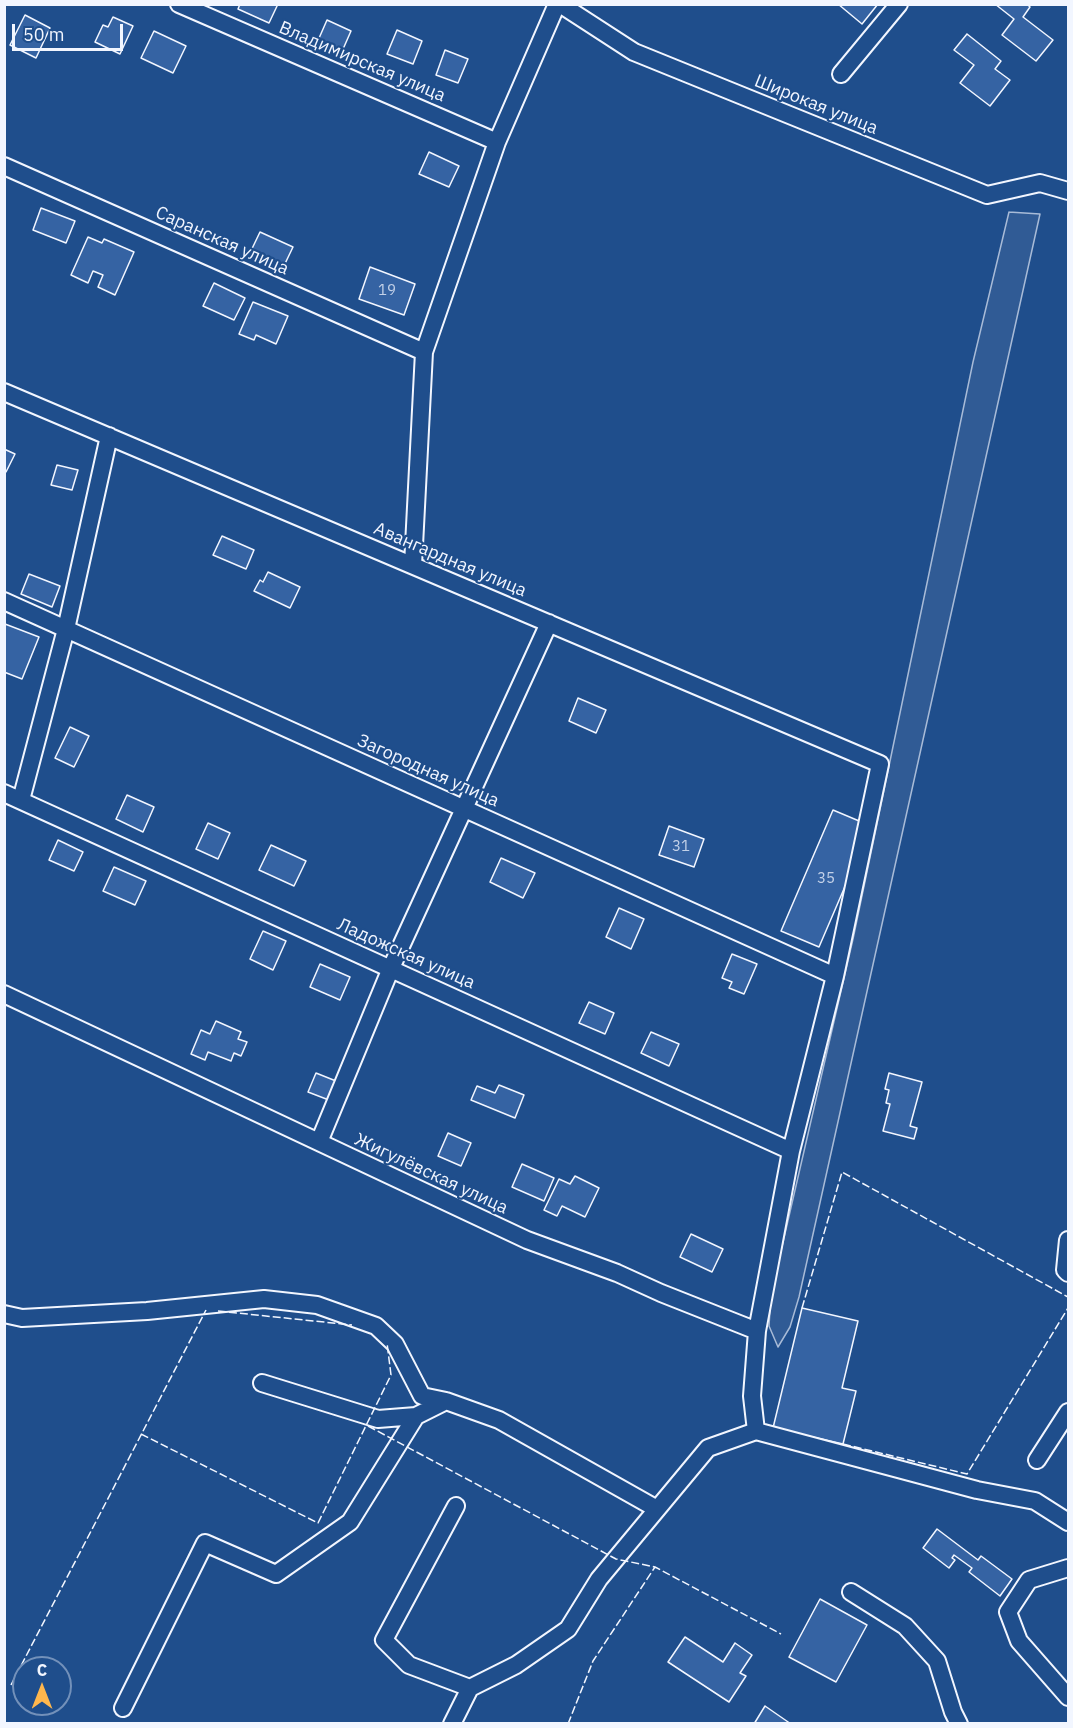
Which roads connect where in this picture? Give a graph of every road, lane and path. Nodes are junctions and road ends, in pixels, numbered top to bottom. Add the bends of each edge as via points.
1 (179, 4) edge
2 (558, 4) edge
3 (899, 4) edge
4 (841, 74) dead end
5 (497, 142) junction
6 (4, 166) edge
7 (1068, 191) edge
8 (424, 352) junction
9 (4, 392) edge
10 (109, 436) junction
11 (413, 566) junction
12 (4, 601) edge
13 (549, 623) junction
14 (66, 629) junction
15 (4, 793) edge
16 (21, 800) junction
17 (465, 809) junction
18 (391, 968) junction
19 (835, 976) junction
20 (4, 994) edge
21 (318, 1142) junction
22 (791, 1151) junction
23 (1068, 1240) edge
24 (1068, 1273) edge
25 (4, 1314) edge
26 (757, 1331) junction
27 (262, 1383) dead end
28 (446, 1401) junction
29 (1068, 1412) edge
30 (416, 1416) junction
31 (756, 1431) junction
32 (1037, 1460) dead end
33 (456, 1506) dead end
34 (657, 1509) junction
35 (1068, 1522) edge
36 (1068, 1568) edge
37 (851, 1592) dead end
38 (470, 1688) junction
39 (1068, 1697) edge
40 (123, 1708) dead end
41 (452, 1724) edge
42 (959, 1724) edge

1 - 5 street, Владимирская улица
2 - 5 street
2 - 7 street, Широкая улица via 633,52 987,195 1040,183
3 - 4 street
5 - 8 street
6 - 8 street, Саранская улица
8 - 11 street
9 - 10 street, Авангардная улица
10 - 11 street, Авангардная улица
10 - 14 street
11 - 13 street, Авангардная улица
12 - 14 street, Загородная улица
13 - 17 street
13 - 19 street, Авангардная улица via 880,764
14 - 16 street
14 - 17 street, Загородная улица
15 - 16 street, Ладожская улица
16 - 18 street, Ладожская улица
17 - 18 street
17 - 19 street, Загородная улица
18 - 21 street
18 - 22 street, Ладожская улица
19 - 22 street
20 - 21 street, Жигулёвская улица
21 - 26 street, Жигулёвская улица via 527,1240
22 - 26 street
23 - 24 street
25 - 28 street via 22,1318 136,1312 264,1299 317,1305 376,1326 394,1344 422,1396
26 - 31 street via 752,1396
27 - 30 street via 378,1419
28 - 30 street
28 - 34 street via 499,1420
29 - 32 street
30 - 40 street via 350,1522 276,1574 205,1543
31 - 34 street via 708,1448
31 - 35 street via 977,1490 1035,1501
33 - 38 street via 384,1640 409,1665
34 - 38 street via 599,1579 568,1629 516,1665
36 - 39 street via 1029,1580 1008,1612 1019,1641
37 - 42 street via 905,1626 937,1661
38 - 41 street

